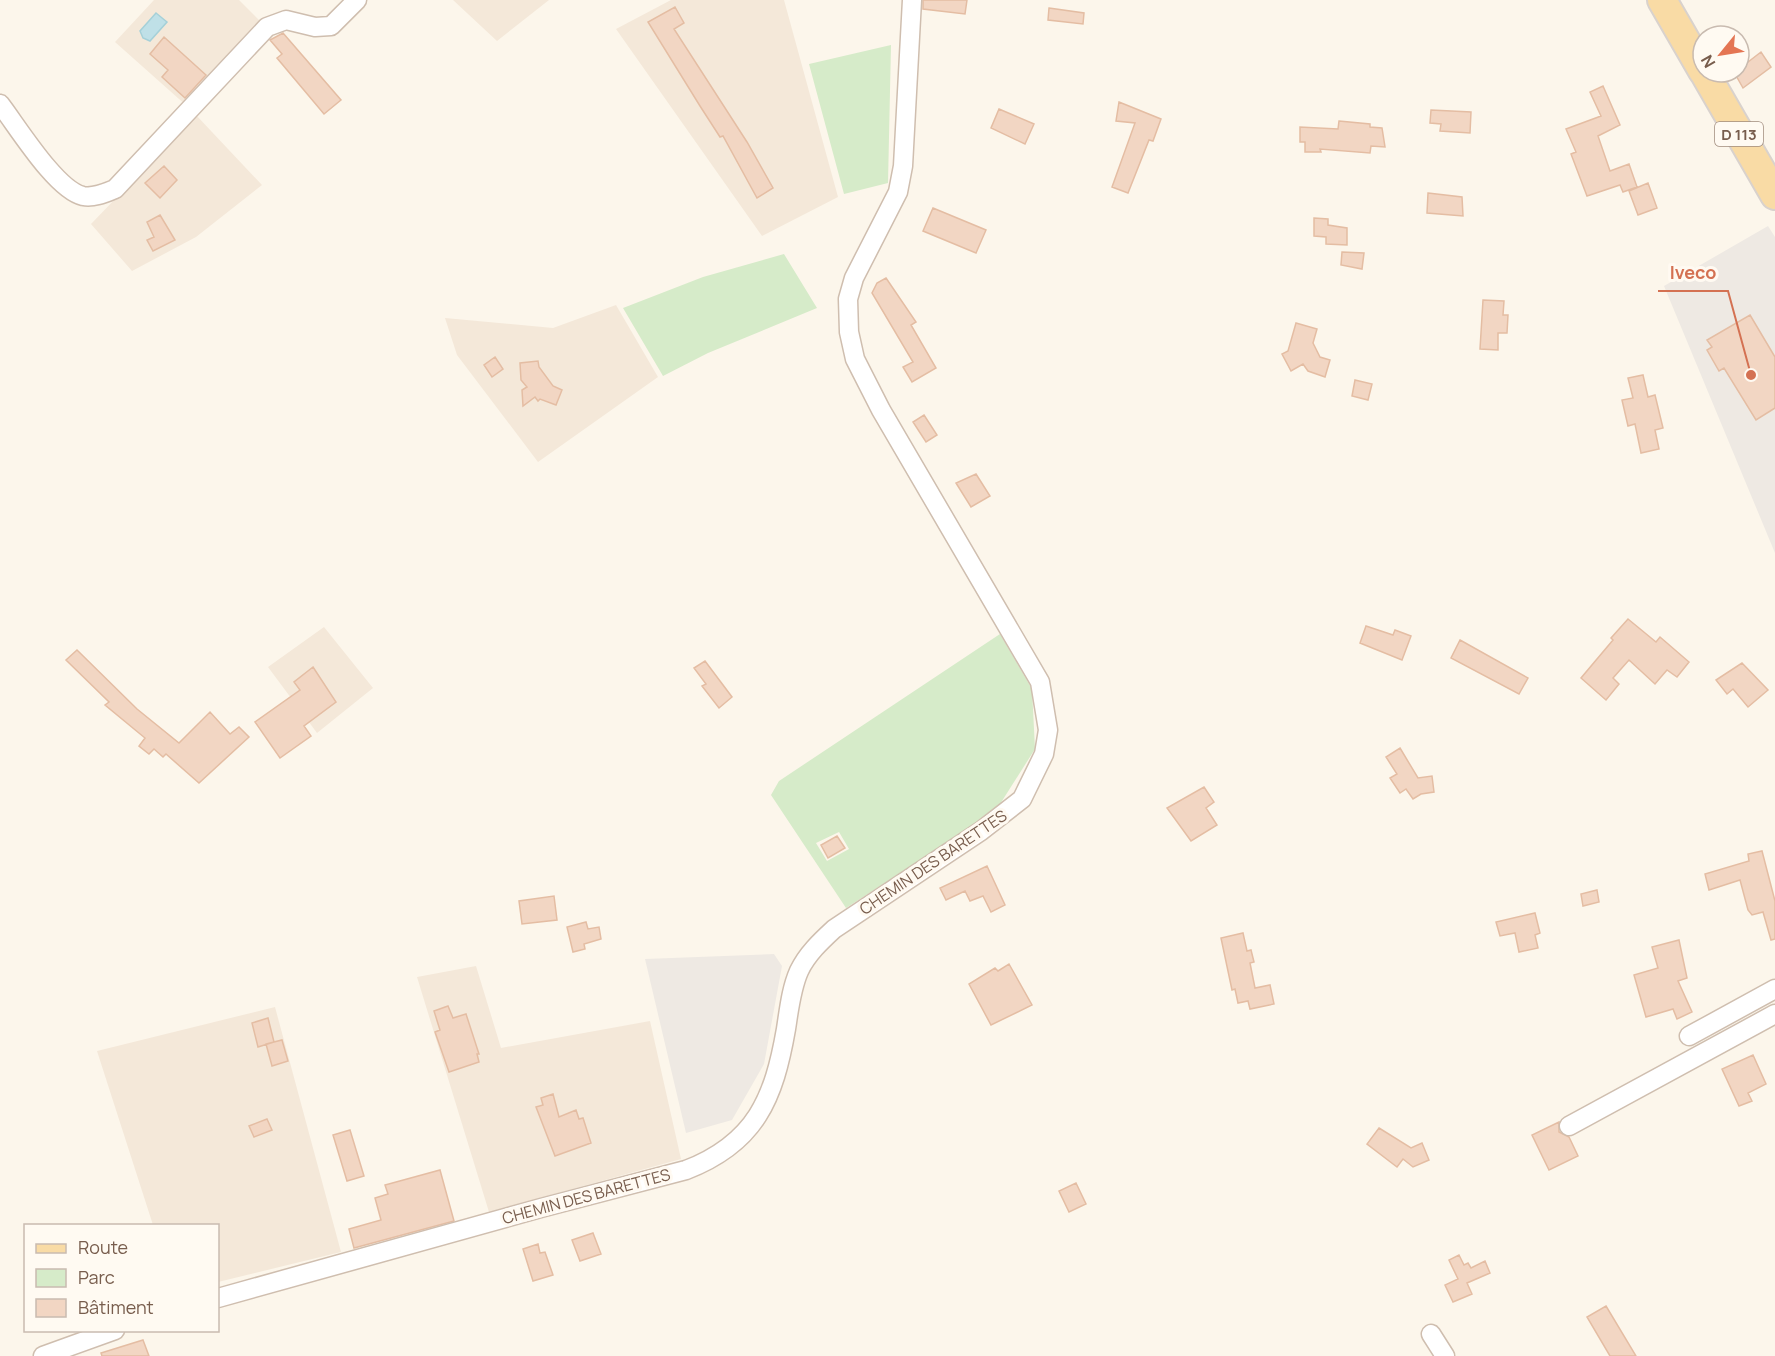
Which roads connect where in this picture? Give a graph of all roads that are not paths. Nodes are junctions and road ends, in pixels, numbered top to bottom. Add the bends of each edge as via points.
1 (357, 0) edge
2 (912, 0) edge
3 (1662, 0) edge
4 (1691, 50) edge
5 (1711, 84) edge
6 (0, 104) edge
7 (1775, 195) edge
8 (1775, 989) edge
9 (1775, 1014) edge
10 (1689, 1036) dead end
11 (1569, 1126) dead end
12 (219, 1298) edge
13 (110, 1332) edge
14 (1431, 1334) dead end
15 (43, 1356) edge
16 (1445, 1356) edge

1 - 6 street via 332,26 315,27 286,20 267,27 115,189 101,195 83,196 65,185
2 - 12 street, CHEMIN DES BARETTES via 903,166 898,192 854,278 848,299 849,332 855,359 881,410 1040,682 1048,730 1044,754 1022,800 834,929 813,948 792,992 780,1063 762,1110 729,1148 709,1161
3 - 4 main road, D 113
5 - 7 main road, D 113
8 - 10 street
9 - 11 street
13 - 15 street
14 - 16 street

